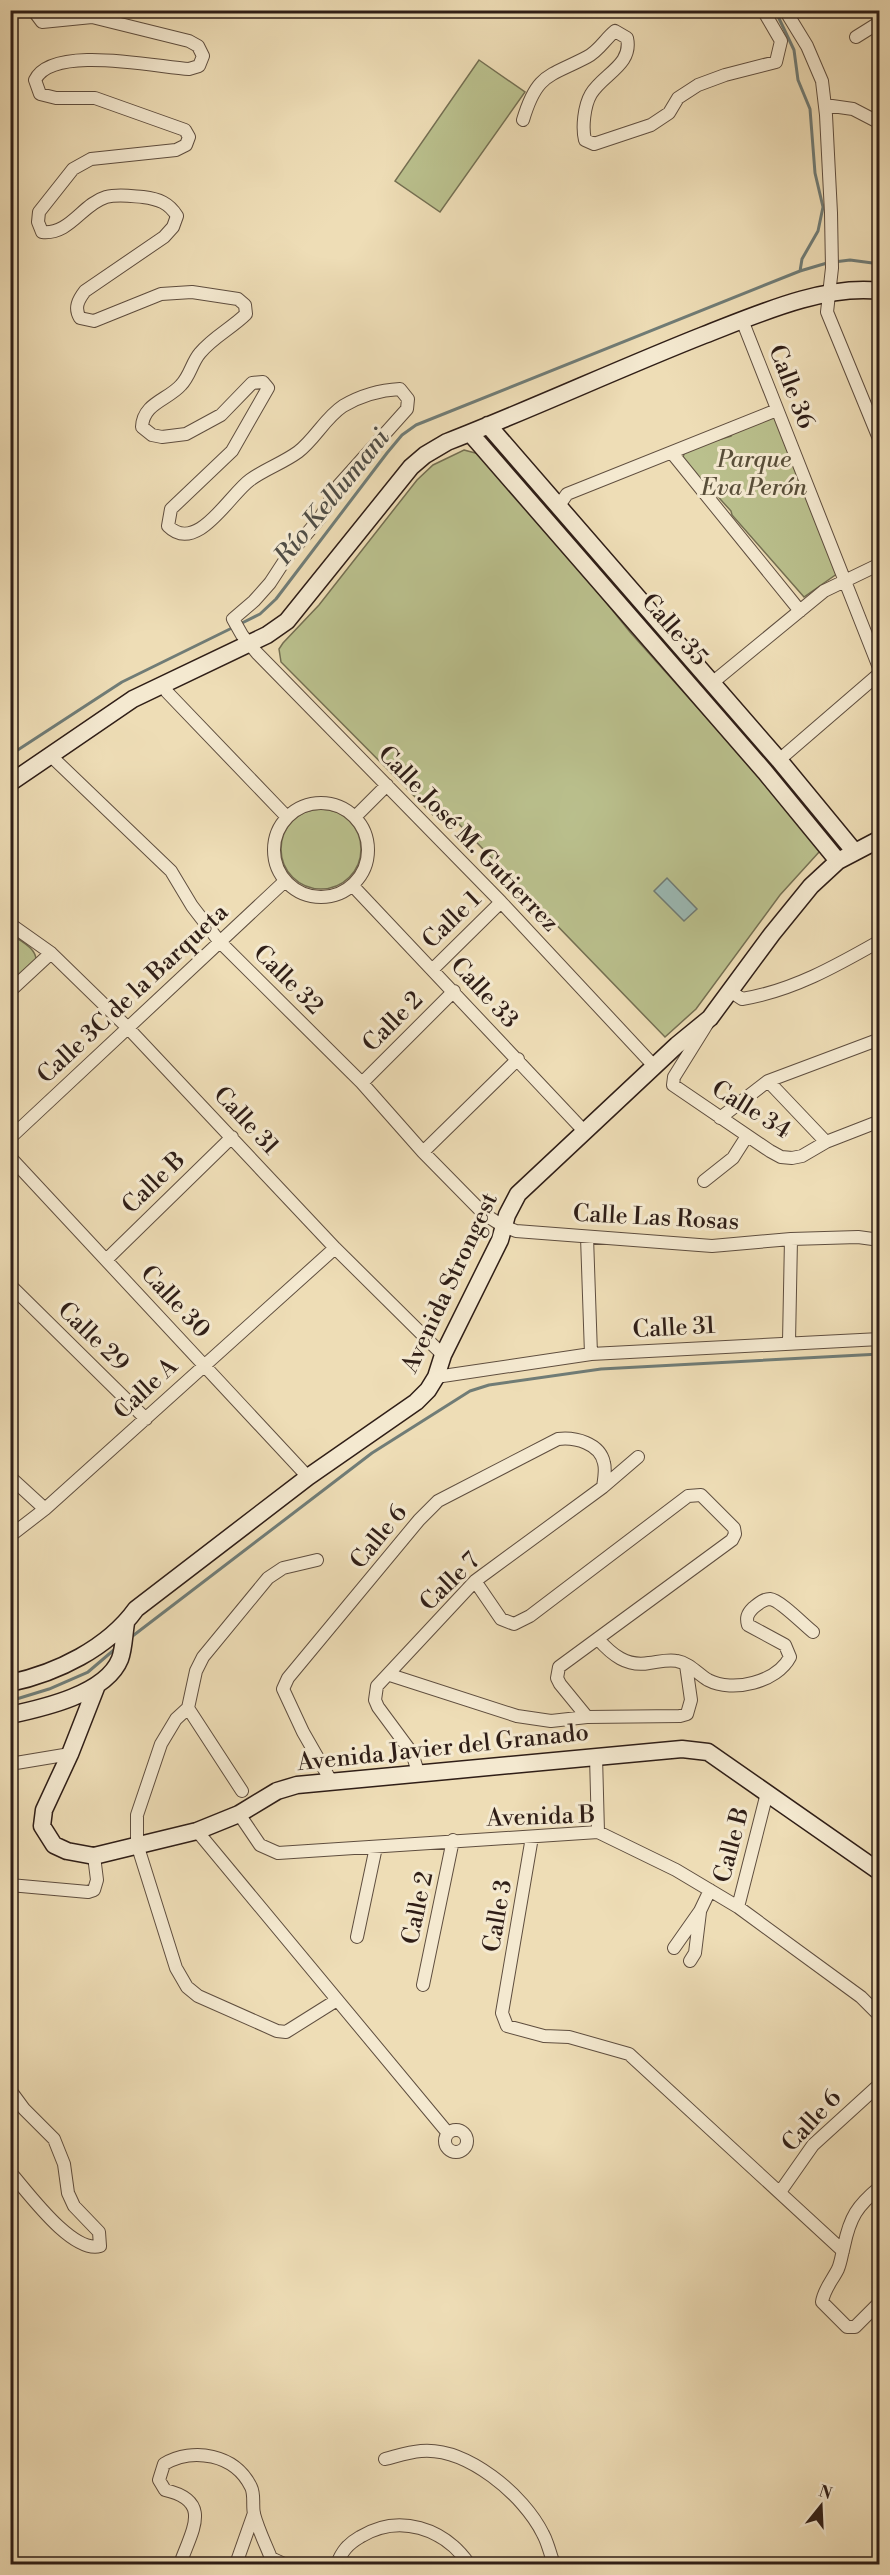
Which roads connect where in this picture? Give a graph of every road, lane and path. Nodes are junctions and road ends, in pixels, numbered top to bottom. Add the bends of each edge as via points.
1 (37, 10) edge
2 (763, 10) edge
3 (785, 10) edge
4 (879, 22) edge
5 (856, 37) dead end
6 (825, 105) junction
7 (523, 120) dead end
8 (879, 123) edge
9 (879, 291) edge
10 (829, 295) junction
11 (742, 320) junction
12 (777, 410) junction
13 (488, 425) junction
14 (470, 433) junction
15 (879, 441) edge
16 (672, 453) junction
17 (558, 507) junction
18 (544, 518) junction
19 (879, 564) edge
20 (620, 578) junction
21 (844, 580) junction
22 (606, 589) junction
23 (800, 611) junction
24 (659, 621) junction
25 (645, 634) junction
26 (246, 639) junction
27 (879, 672) edge
28 (164, 683) junction
29 (712, 683) junction
30 (699, 695) junction
31 (51, 756) junction
32 (779, 760) junction
33 (765, 772) junction
34 (10, 783) edge
35 (387, 785) junction
36 (286, 816) junction
37 (355, 817) junction
38 (879, 839) edge
39 (854, 851) junction
40 (838, 861) junction
41 (285, 881) junction
42 (352, 885) junction
43 (501, 902) junction
44 (10, 924) edge
45 (219, 940) junction
46 (879, 941) edge
47 (51, 953) junction
48 (433, 969) junction
49 (10, 991) edge
50 (454, 991) junction
51 (730, 991) junction
52 (710, 1018) junction
53 (128, 1028) junction
54 (879, 1039) edge
55 (518, 1059) junction
56 (654, 1066) junction
57 (768, 1081) junction
58 (362, 1083) junction
59 (720, 1118) junction
60 (879, 1121) edge
61 (584, 1131) junction
62 (747, 1136) junction
63 (232, 1137) junction
64 (10, 1138) edge
65 (826, 1142) junction
66 (423, 1152) junction
67 (10, 1157) edge
68 (704, 1181) dead end
69 (503, 1226) junction
70 (587, 1237) junction
71 (791, 1239) junction
72 (879, 1240) edge
73 (335, 1248) junction
74 (106, 1260) junction
75 (10, 1285) edge
76 (879, 1339) edge
77 (789, 1342) junction
78 (443, 1354) junction
79 (591, 1354) junction
80 (204, 1364) junction
81 (436, 1377) junction
82 (146, 1419) junction
83 (638, 1457) dead end
84 (10, 1477) edge
85 (308, 1477) junction
86 (603, 1487) junction
87 (45, 1509) junction
88 (10, 1536) edge
89 (317, 1560) dead end
90 (475, 1581) junction
91 (125, 1628) junction
92 (813, 1632) dead end
93 (598, 1639) junction
94 (686, 1665) junction
95 (390, 1675) junction
96 (10, 1683) edge
97 (97, 1685) junction
98 (188, 1708) junction
99 (10, 1715) edge
100 (587, 1717) junction
101 (70, 1755) junction
102 (596, 1756) junction
103 (10, 1764) edge
104 (418, 1772) junction
105 (331, 1781) junction
106 (242, 1791) dead end
107 (768, 1793) junction
108 (239, 1814) junction
109 (197, 1831) junction
110 (598, 1832) junction
111 (532, 1837) junction
112 (453, 1840) junction
113 (137, 1844) junction
114 (376, 1847) junction
115 (94, 1856) junction
116 (879, 1872) edge
117 (10, 1885) edge
118 (710, 1890) junction
119 (738, 1907) junction
120 (700, 1911) junction
121 (357, 1936) dead end
122 (674, 1948) dead end
123 (690, 1961) dead end
124 (423, 1985) dead end
125 (338, 2000) junction
126 (879, 2016) edge
127 (879, 2084) edge
128 (10, 2090) edge
129 (447, 2132) dead end
130 (10, 2172) edge
131 (879, 2187) edge
132 (780, 2192) junction
133 (843, 2251) junction
134 (879, 2302) edge
135 (385, 2459) dead end
136 (254, 2513) junction
137 (180, 2565) edge
138 (236, 2565) edge
139 (284, 2565) edge
140 (337, 2565) edge
141 (469, 2565) edge
142 (554, 2565) edge

1 - 26 street, Calle José M. Gutierrez via 42,22 92,17 189,41 198,46 203,56 199,66 189,69 104,60 57,63 39,72 35,80 40,94 95,98 184,130 189,137 186,145 176,150 92,159 73,169 39,212 42,232 53,233 103,198 119,195 154,199 171,206 177,216 164,237 85,291 78,300 76,312 80,318 94,321 161,294 192,292 238,299 245,305 246,314 198,354 183,383 150,406 142,417 142,427 152,435 186,434 221,415 252,383 263,382 268,388 231,451 171,508 168,526 183,535 198,530 218,515 249,480 299,452 343,406 382,390 400,388 408,399 407,409 339,484 320,518 270,583 233,618
2 - 7 street via 780,41 776,62 698,85 678,98 669,113 651,126 594,144 585,140 583,129 591,95 625,59 629,48 627,38 615,31 589,56 548,76 530,97
3 - 6 street via 822,81
4 - 5 street
6 - 8 street via 853,109
6 - 10 street via 832,253
9 - 10 street via 862,289
10 - 11 street
10 - 15 street via 827,312
11 - 12 street, Calle 36
11 - 13 street
12 - 16 street
12 - 21 street, Calle 36
13 - 14 street
13 - 17 street, Calle 35
14 - 18 street, Calle 35
14 - 26 street via 432,450 411,467 287,621
16 - 17 street via 567,494
16 - 23 street
17 - 18 street
17 - 20 street, Calle 35
18 - 22 street, Calle 35
19 - 21 street
20 - 22 street
20 - 24 street, Calle 35
21 - 23 street
21 - 27 street, Calle 36
22 - 25 street, Calle 35
23 - 29 street
24 - 25 street
24 - 29 street, Calle 35
25 - 30 street, Calle 35
26 - 28 street
26 - 35 street, Calle José M. Gutierrez
27 - 32 street
28 - 31 street via 133,699
28 - 36 street via 167,692
29 - 30 street
29 - 32 street, Calle 35
30 - 33 street, Calle 35
31 - 34 street
31 - 45 street, Calle 32 via 171,871
32 - 33 street
32 - 39 street, Calle 35
33 - 40 street, Calle 35
35 - 37 street
35 - 43 street, Calle José M. Gutierrez
36 - 37 street via 302,806 330,803
36 - 41 street via 274,839 273,854
37 - 42 street via 364,829 368,852 362,874
38 - 39 street, Avenida Strongest
39 - 40 street, Avenida Strongest
40 - 51 street, Avenida Strongest via 791,909
41 - 42 street via 296,891 318,897 339,893
41 - 45 street, Calle 3C de la Barqueta
42 - 48 street, Calle 33
43 - 48 street, Calle 1
43 - 56 street, Calle José M. Gutierrez
44 - 47 street, Calle 31
45 - 53 street, Calle 3C de la Barqueta
45 - 58 street, Calle 32
46 - 51 street via 820,974 762,996 742,999
47 - 49 street
47 - 53 street, Calle 31
48 - 50 street, Calle 33
50 - 55 street, Calle 33
50 - 58 street, Calle 2
51 - 52 street, Avenida Strongest
52 - 56 street, Avenida Strongest
52 - 59 street, Calle 34 via 673,1085
53 - 63 street, Calle 31
53 - 64 street, Calle 3C de la Barqueta
54 - 57 street
55 - 61 street, Calle 33
55 - 66 street
56 - 61 street, Avenida Strongest
57 - 59 street
57 - 65 street
58 - 66 street, Calle 32
59 - 62 street, Calle 34
60 - 65 street, Calle 34
61 - 69 street, Avenida Strongest via 518,1194
62 - 65 street, Calle 34 via 781,1157 792,1158
62 - 68 street via 733,1158
63 - 73 street, Calle 31
63 - 74 street, Calle B
66 - 69 street, Calle 32 via 484,1214
67 - 74 street, Calle 30
69 - 70 street, Calle Las Rosas via 516,1231
69 - 78 street, Avenida Strongest via 500,1240
70 - 71 street, Calle Las Rosas via 712,1246
70 - 79 street
71 - 72 street, Calle Las Rosas
71 - 77 street
73 - 78 street, Calle 31
73 - 80 street, Calle A
74 - 80 street, Calle 30
75 - 82 street, Calle 29
76 - 77 street, Calle 31
77 - 79 street, Calle 31
78 - 81 street, Avenida Strongest
79 - 81 street, Calle 31
80 - 82 street, Calle A
80 - 85 street, Calle 30
81 - 85 street, Avenida Strongest via 416,1402
82 - 87 street, Calle A
83 - 86 street, Calle 7
84 - 87 street
85 - 91 street, Avenida Strongest via 136,1609
86 - 90 street, Calle 7
86 - 105 street, Calle 6 via 604,1463 599,1453 579,1440 558,1439 438,1500 419,1520 288,1678 283,1689
87 - 88 street, Calle A
89 - 98 street via 283,1568 268,1578 204,1657 196,1671
90 - 93 street via 501,1619 514,1624 530,1616 688,1496 701,1495 734,1528 732,1540
90 - 95 street, Calle 7
91 - 96 street, Avenida Strongest via 66,1666
91 - 97 street via 114,1670
92 - 94 street via 778,1601 762,1601 748,1612 748,1625 784,1645 790,1656 787,1663 746,1685 716,1683
93 - 94 street via 610,1653 627,1662 671,1660
93 - 100 street via 557,1672 560,1684
94 - 100 street via 691,1700 687,1714
95 - 100 street via 517,1716 551,1721
95 - 104 street, Calle 7 via 377,1686 375,1700 386,1721 412,1753
97 - 99 street via 67,1699
97 - 101 street, Avenida Javier del Granado
98 - 106 street
98 - 113 street via 161,1744 137,1815
101 - 103 street
101 - 115 street, Avenida Javier del Granado via 44,1810 42,1826 54,1845
102 - 104 street, Avenida Javier del Granado
102 - 107 street, Avenida Javier del Granado via 682,1749 708,1752
102 - 110 street
104 - 105 street, Avenida Javier del Granado
105 - 108 street, Avenida Javier del Granado via 277,1791
107 - 116 street, Avenida Javier del Granado
107 - 119 street, Calle B
108 - 109 street, Avenida Javier del Granado
108 - 114 street, Avenida B via 260,1845 270,1851
109 - 113 street, Avenida Javier del Granado
109 - 125 street
110 - 111 street, Avenida B
110 - 118 street, Avenida B
111 - 112 street, Avenida B
111 - 132 street, Calle 3 via 502,2013 506,2024 629,2054
112 - 114 street, Avenida B
112 - 124 street, Calle 2
113 - 115 street, Avenida Javier del Granado
113 - 125 street via 176,1968 192,1992 286,2032
114 - 121 street
115 - 117 street via 94,1890
118 - 119 street, Avenida B
118 - 120 street
119 - 126 street, Avenida B via 861,1997
120 - 122 street
120 - 123 street via 696,1947
125 - 129 street
127 - 132 street, Calle 6 via 813,2145
128 - 130 street via 54,2139 64,2164 68,2193 74,2206 99,2232 100,2246 86,2246 71,2236 35,2203
131 - 133 street via 854,2214
132 - 133 street
133 - 134 street via 822,2302 847,2327 855,2327
135 - 142 street via 423,2451 443,2454 498,2479 543,2533
136 - 137 street via 252,2490 244,2475 227,2462 201,2454 178,2455 164,2463 159,2480 165,2490 182,2494 195,2510
136 - 138 street
136 - 139 street via 270,2558
140 - 141 street via 347,2545 374,2528 396,2524 420,2526 444,2538

